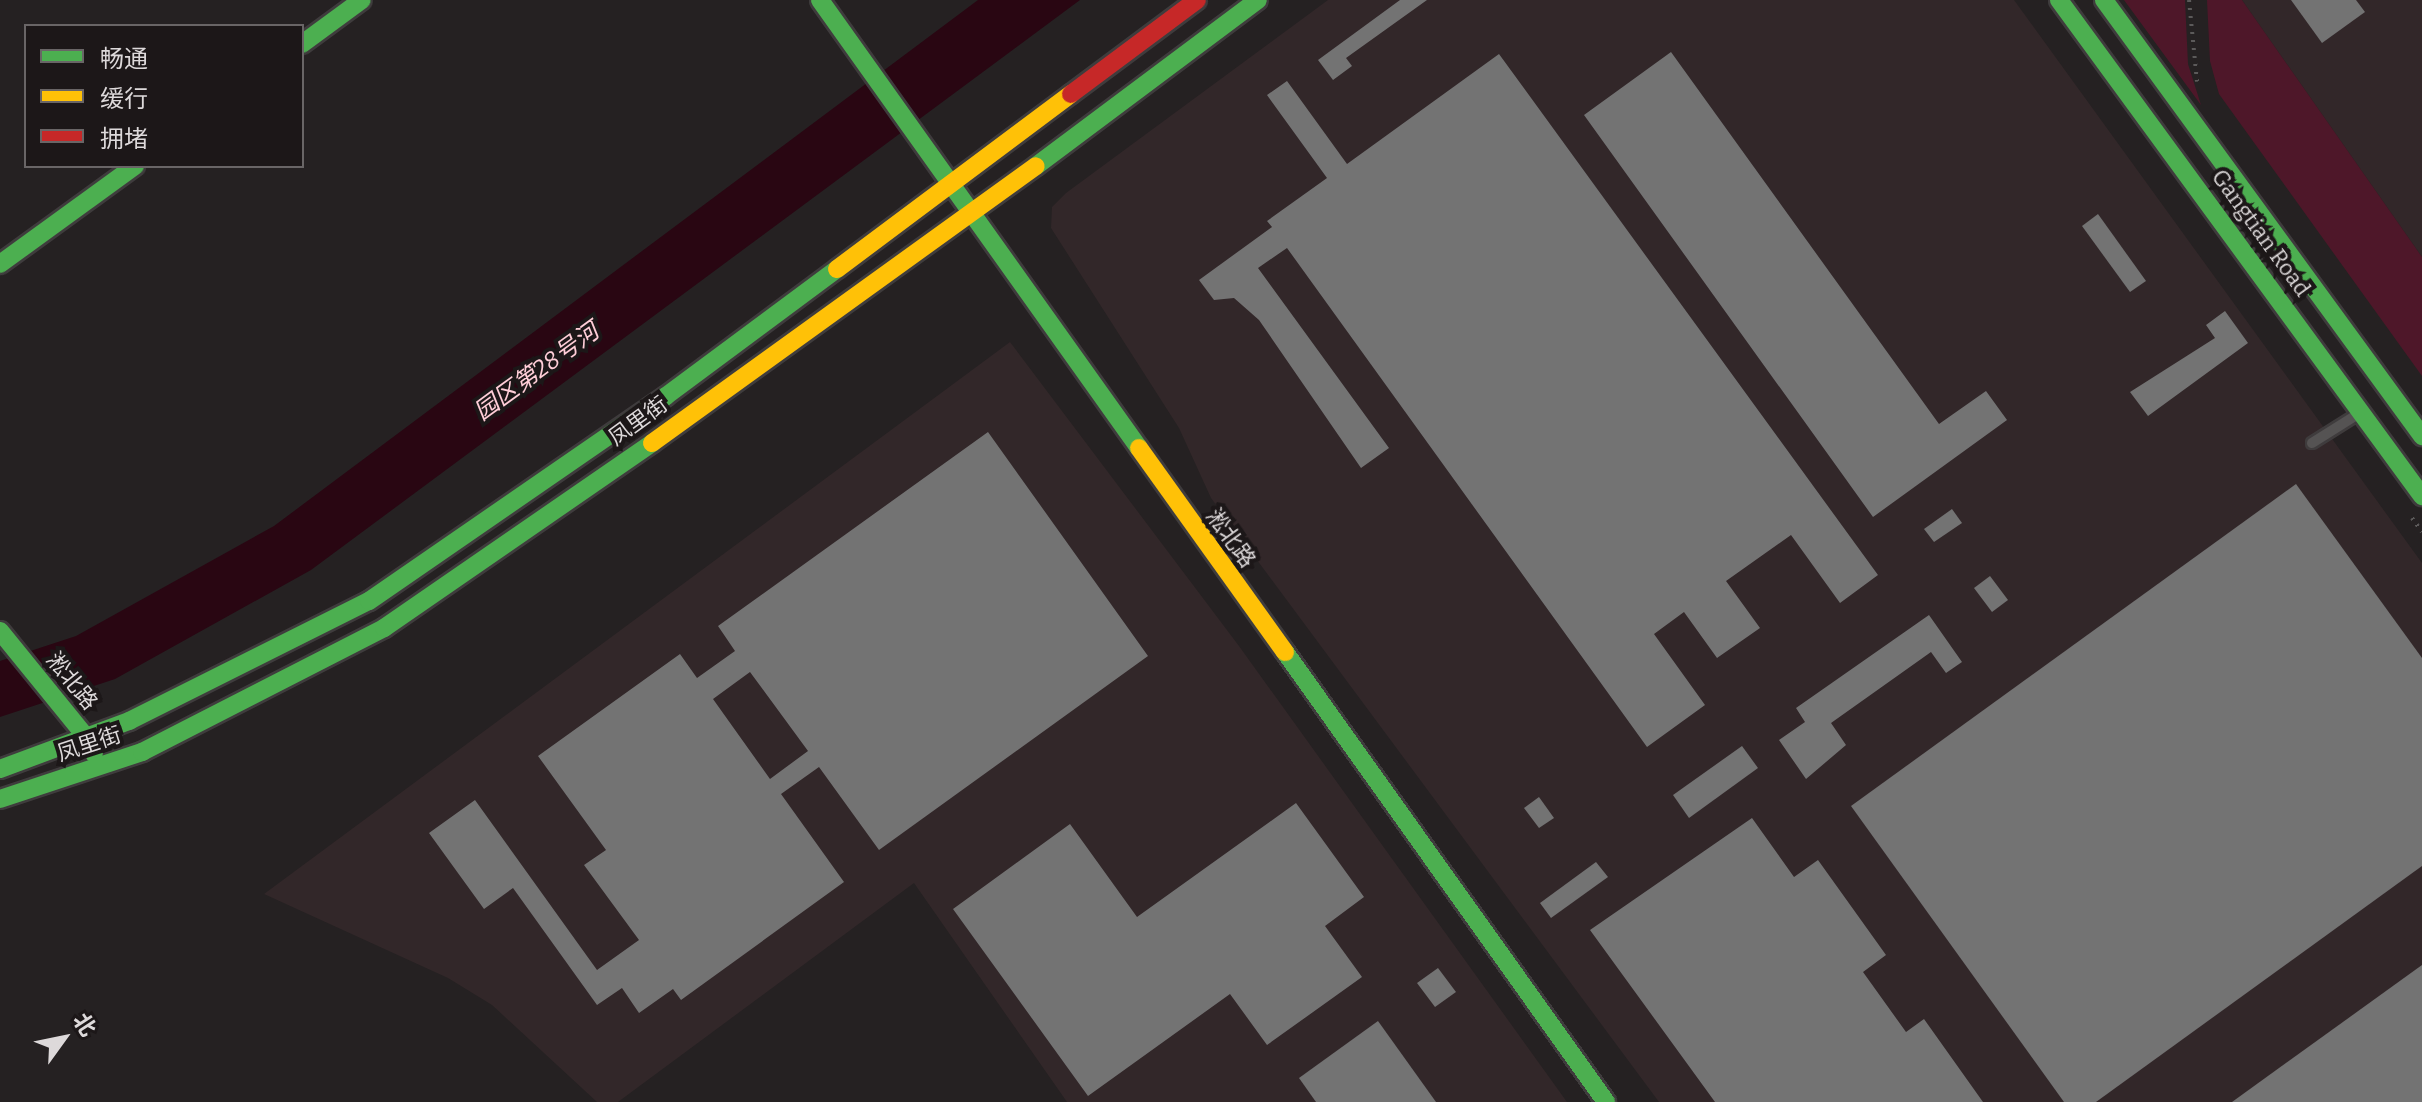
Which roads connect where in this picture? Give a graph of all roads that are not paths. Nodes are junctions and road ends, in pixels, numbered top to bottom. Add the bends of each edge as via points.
1 (362, 0) edge
2 (820, 0) edge
3 (1197, 0) edge
4 (1258, 0) edge
5 (2059, 0) edge
6 (2104, 0) edge
7 (304, 43) edge
8 (132, 168) edge
9 (950, 185) junction
10 (971, 215) junction
11 (0, 264) edge
12 (2359, 413) junction
13 (2422, 436) edge
14 (2312, 443) dead end
15 (2422, 496) edge
16 (0, 631) edge
17 (87, 738) junction
18 (98, 766) junction
19 (0, 769) edge
20 (0, 799) edge
21 (1606, 1102) edge

1 - 7 main road
2 - 9 main road, 淞北路
3 - 9 main road, 凤里街
4 - 10 main road, 凤里街
5 - 12 main road, Gangtian Road
6 - 13 main road, Gangtian Road
8 - 11 main road
9 - 10 main road, 淞北路
9 - 17 main road, 凤里街 via 666,396 369,601
10 - 18 main road, 凤里街 via 497,555 384,628 268,692 142,752
10 - 21 main road, 淞北路
12 - 14 lane
12 - 15 main road, Gangtian Road
16 - 17 main road, 淞北路
17 - 18 main road, 淞北路
17 - 19 main road, 凤里街
18 - 20 main road, 凤里街

